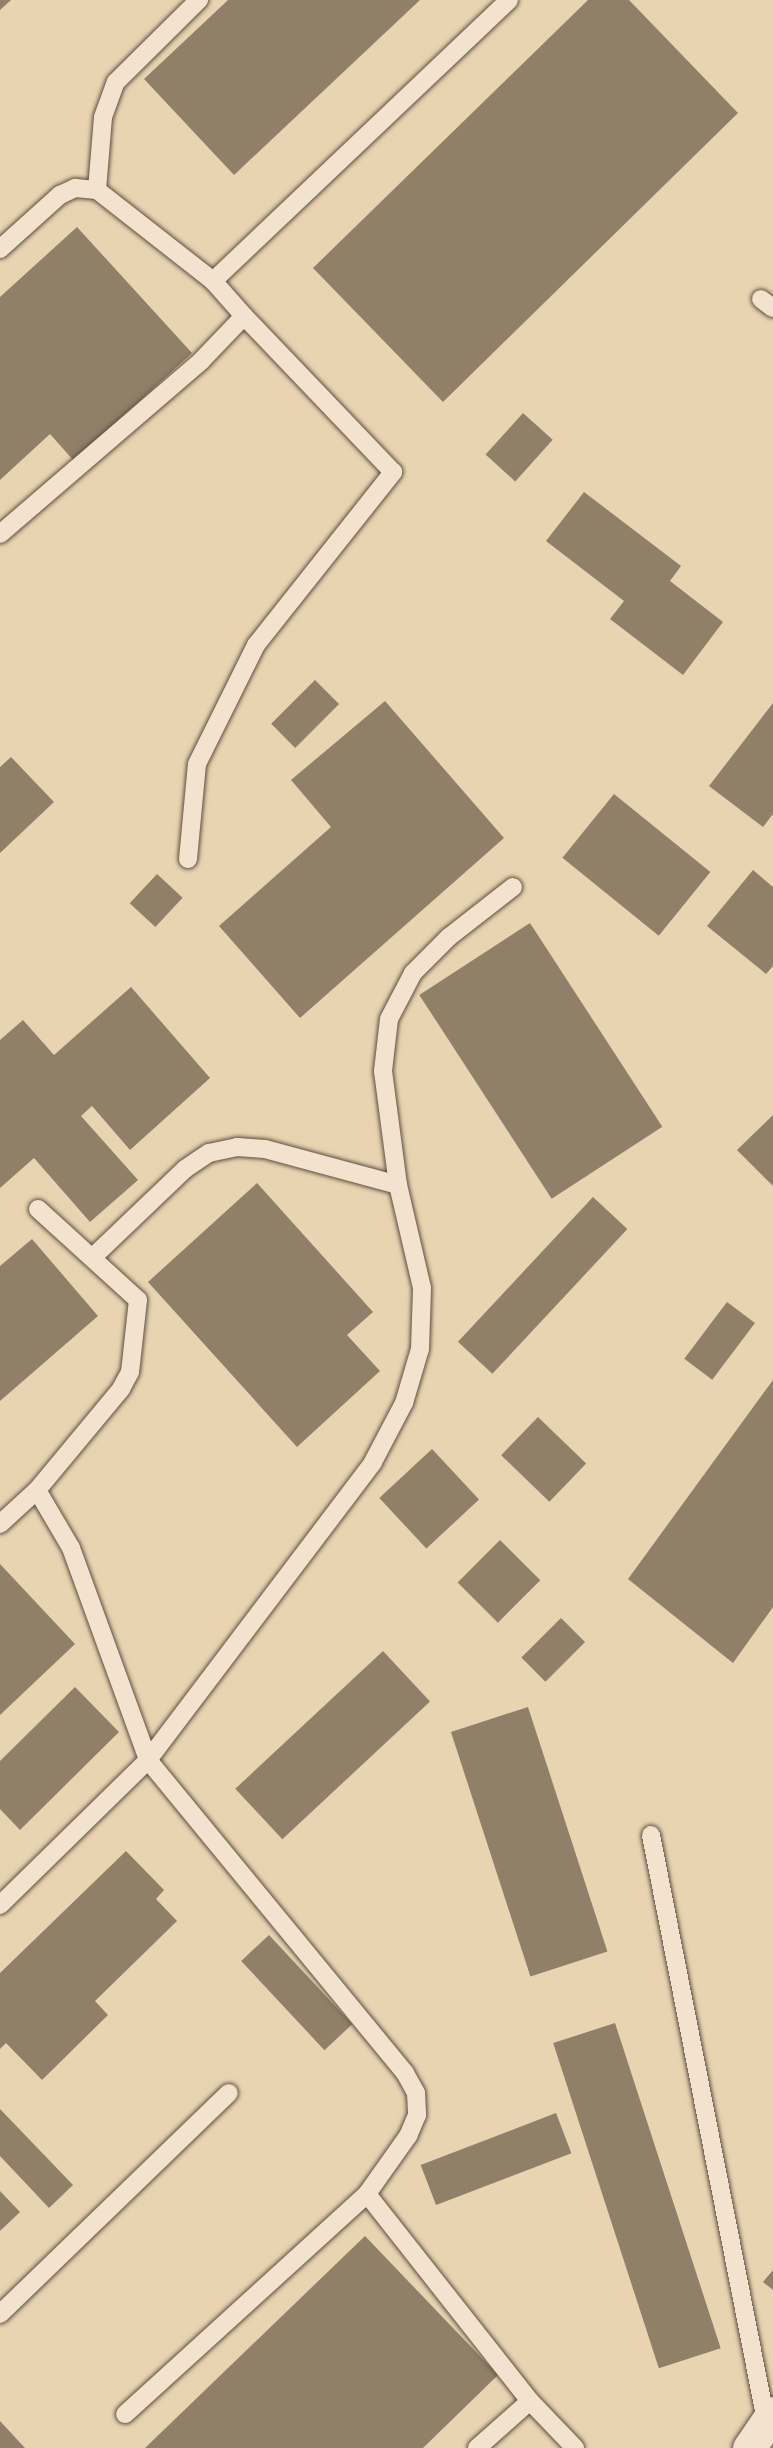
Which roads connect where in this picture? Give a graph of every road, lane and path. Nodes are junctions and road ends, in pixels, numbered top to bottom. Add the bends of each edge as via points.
1 (199, 0) edge
2 (509, 0) edge
3 (97, 190) junction
4 (0, 249) edge
5 (213, 281) junction
6 (244, 316) junction
7 (0, 534) edge
8 (188, 859) dead end
9 (513, 886) dead end
10 (398, 1185) junction
11 (38, 1209) dead end
12 (93, 1257) junction
13 (37, 1490) junction
14 (0, 1524) edge
15 (148, 1760) junction
16 (651, 1835) dead end
17 (0, 1905) edge
18 (229, 2093) dead end
19 (367, 2194) junction
20 (0, 2314) edge
21 (530, 2400) junction
22 (125, 2414) dead end
23 (770, 2417) edge
24 (477, 2448) edge
25 (575, 2448) edge
26 (749, 2448) edge

1 - 3 lane via 116,82 103,117
2 - 5 lane
3 - 4 lane via 75,188 60,195
3 - 5 lane
5 - 6 lane
6 - 7 lane via 201,361
6 - 8 lane via 393,472 256,645 197,764
9 - 10 lane via 449,937 413,973 389,1019 383,1071
10 - 12 lane via 265,1149 237,1146 209,1153 184,1169
10 - 15 lane via 422,1288 420,1349 404,1403 373,1462
11 - 12 lane
12 - 13 lane via 138,1300 130,1372 121,1389
13 - 14 lane
13 - 15 lane via 70,1548
15 - 17 lane
15 - 19 lane via 405,2073 416,2093 417,2115 408,2136
16 - 23 lane
18 - 20 lane
19 - 21 lane
19 - 22 lane
21 - 24 lane
21 - 25 lane
23 - 26 street

